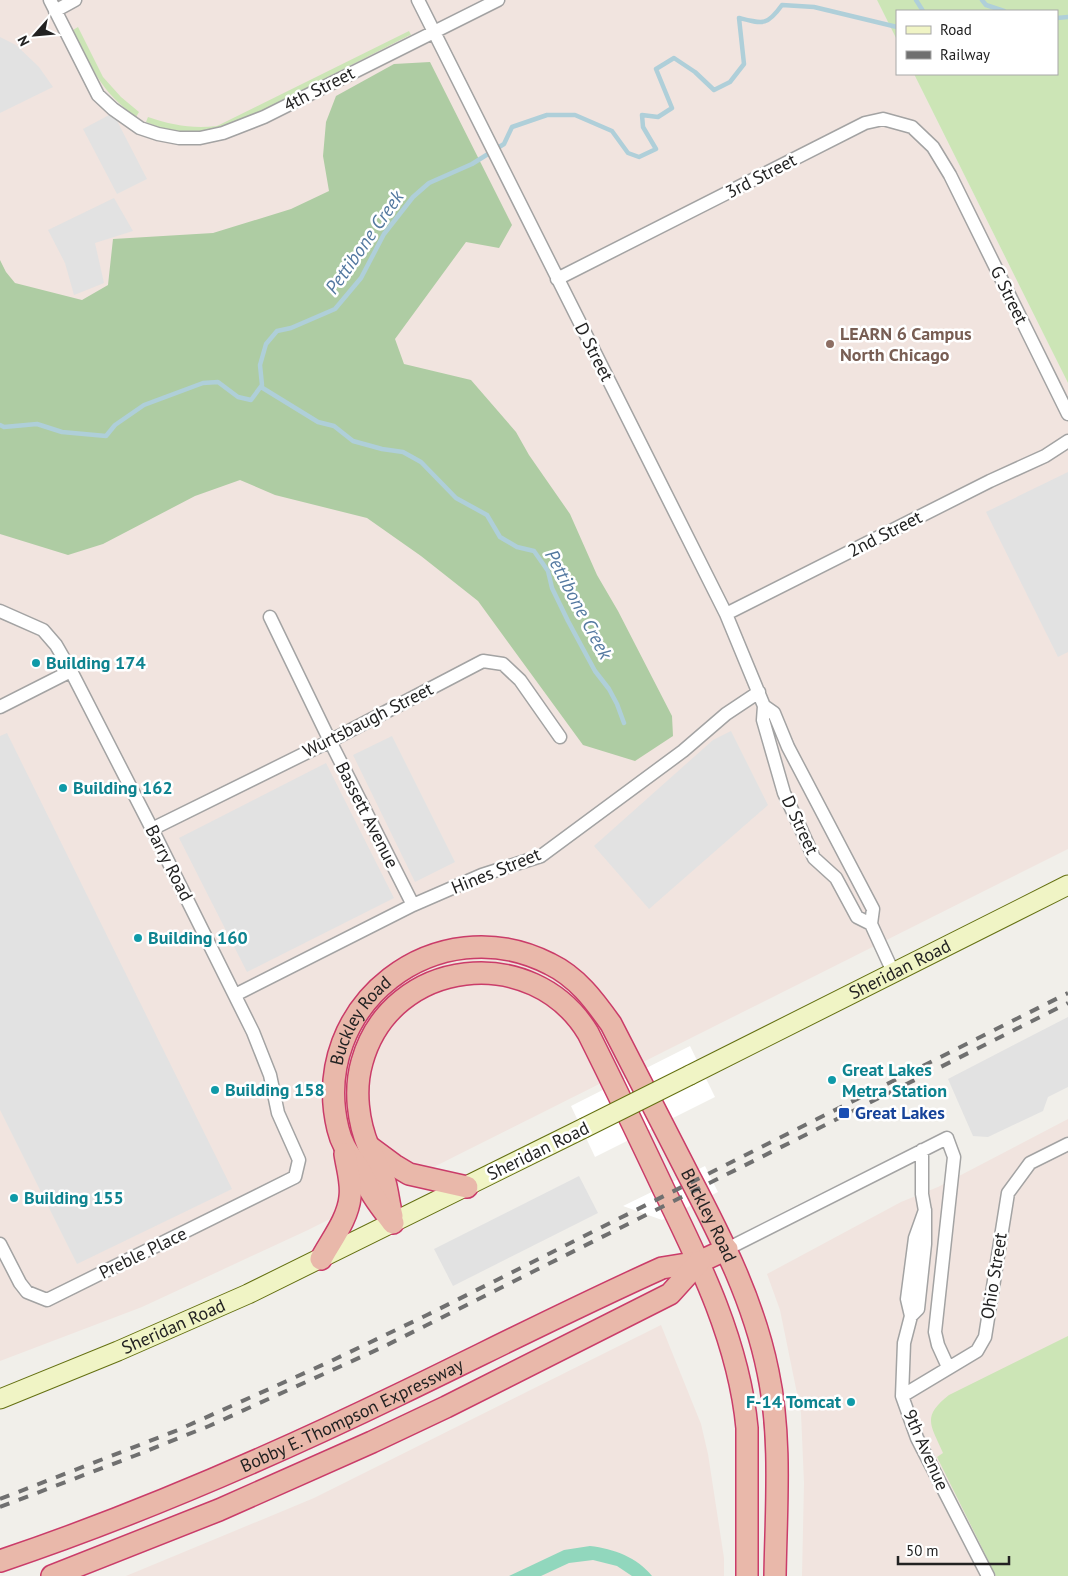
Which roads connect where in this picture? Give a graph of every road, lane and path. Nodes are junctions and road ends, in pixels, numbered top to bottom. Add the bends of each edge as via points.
1 (76, 0) edge
2 (418, 0) edge
3 (498, 0) edge
4 (52, 5) edge
5 (434, 32) junction
6 (950, 175) joint
7 (557, 279) junction
8 (1068, 414) edge
9 (1068, 441) edge
10 (0, 611) edge
11 (726, 614) junction
12 (270, 617) dead end
13 (71, 671) junction
14 (759, 692) junction
15 (764, 706) junction
16 (0, 708) edge
17 (560, 737) dead end
18 (330, 741) junction
19 (152, 829) junction
20 (1068, 886) edge
21 (412, 905) junction
22 (871, 924) junction
23 (893, 972) junction
24 (235, 995) junction
25 (1068, 1144) edge
26 (343, 1147) junction
27 (369, 1147) junction
28 (922, 1150) junction
29 (296, 1177) joint
30 (467, 1187) junction
31 (393, 1223) junction
32 (726, 1249) junction
33 (3, 1250) edge
34 (321, 1259) junction
35 (699, 1262) junction
36 (948, 1367) junction
37 (902, 1396) junction
38 (0, 1399) edge
39 (0, 1561) edge
40 (52, 1576) edge
41 (746, 1576) edge
42 (775, 1576) edge
43 (988, 1576) edge

1 - 4 street
2 - 5 street, D Street
3 - 5 street, 4th Street
4 - 5 street, 4th Street via 98,94 140,128 179,138 223,133 264,117
5 - 7 street, D Street
6 - 7 street, 3rd Street via 933,147 912,127 883,119 865,123
6 - 8 street, G Street
7 - 11 street, D Street
9 - 11 street, 2nd Street via 1045,456
10 - 13 street, Barry Road via 43,630
11 - 14 street, D Street
12 - 18 street, Bassett Avenue
13 - 16 street
13 - 19 street, Barry Road
14 - 15 street, D Street
14 - 21 street, Hines Street via 540,856 482,875
15 - 22 street, D Street via 774,713 788,747 873,909
15 - 22 street, D Street via 762,720 784,793 814,858 841,886 857,917
17 - 18 street, Wurtsbaugh Street via 509,669 503,664 483,661
18 - 19 street, Wurtsbaugh Street
18 - 21 street, Bassett Avenue
19 - 24 street, Barry Road
20 - 23 main road, Sheridan Road
21 - 24 street, Hines Street
22 - 23 street, D Street
23 - 30 main road, Sheridan Road, bridge
24 - 29 street, Barry Road via 270,1075 278,1113 300,1160
25 - 36 street, Ohio Street via 1030,1163 1008,1193 985,1337 977,1351
26 - 31 highway, Buckley Road
26 - 32 highway, Buckley Road via 334,1104 337,1063 352,1022 364,1004 378,988 411,964 454,950 506,949 550,964 579,984 606,1016
26 - 34 highway via 349,1178 349,1206
27 - 30 highway via 409,1174
27 - 31 highway, Buckley Road via 385,1181
27 - 35 highway, Buckley Road via 359,1111 359,1080 366,1052 382,1022 406,998 439,980 476,972 516,978 538,986 556,998 581,1022
28 - 32 street
28 - 36 street via 947,1138 954,1157 936,1332
28 - 37 street, 9th Avenue via 925,1210 915,1238 907,1299 911,1316 904,1343
29 - 33 street, Preble Place via 47,1300 28,1292 20,1283
30 - 31 main road, Sheridan Road
31 - 34 main road, Sheridan Road
32 - 35 highway, Bobby E. Thompson Expressway
32 - 42 highway, Buckley Road via 750,1304 769,1373 776,1454
34 - 38 main road, Sheridan Road via 182,1324
35 - 39 highway, Bobby E. Thompson Expressway via 662,1268 263,1457 139,1509
35 - 40 highway, Bobby E. Thompson Expressway via 670,1294 446,1407 219,1510
35 - 41 highway, Buckley Road via 728,1338 745,1407
36 - 37 street, Ohio Street
37 - 43 street, 9th Avenue via 917,1438

